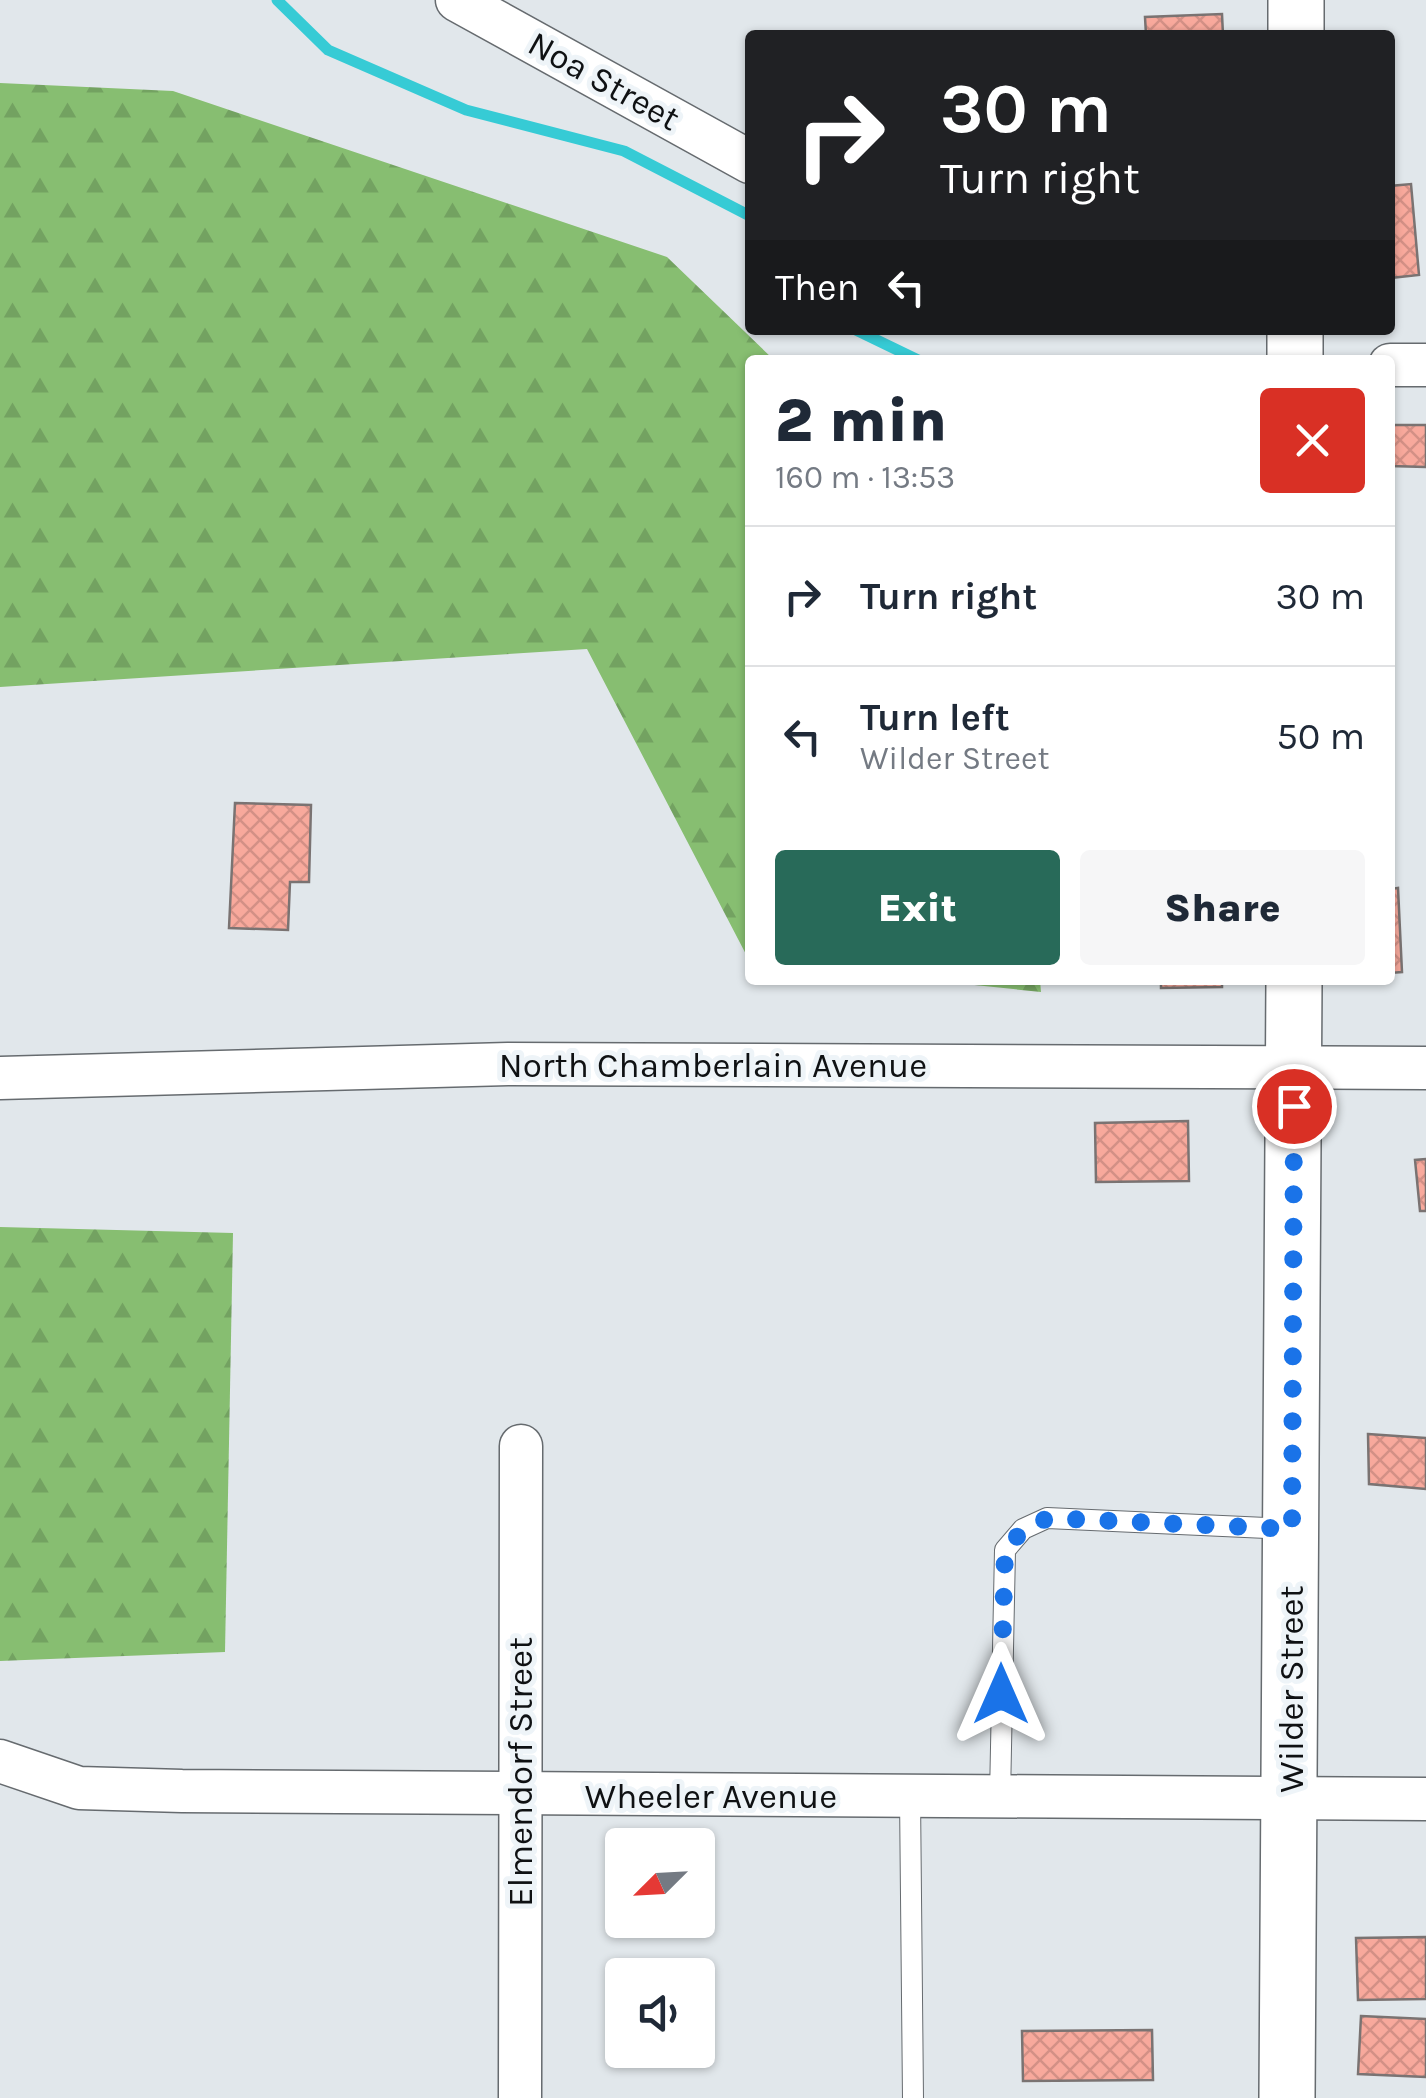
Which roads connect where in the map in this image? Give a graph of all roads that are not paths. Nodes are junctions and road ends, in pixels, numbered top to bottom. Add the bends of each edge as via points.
1 (457, 0) edge
2 (1296, 0) edge
3 (1296, 30) edge
4 (745, 159) edge
5 (1395, 365) edge
6 (1426, 366) edge
7 (1294, 985) edge
8 (1294, 1067) junction
9 (1426, 1068) edge
10 (0, 1078) edge
11 (521, 1446) dead end
12 (1292, 1529) junction
13 (0, 1762) edge
14 (520, 1795) junction
15 (910, 1796) junction
16 (1000, 1797) junction
17 (1291, 1798) junction
18 (1426, 1799) edge
19 (520, 2098) edge
20 (912, 2098) edge
21 (1287, 2098) edge

1 - 4 street, Noa Street
2 - 3 street
5 - 6 street
7 - 8 street, Wilder Street
8 - 9 street, North Chamberlain Avenue
8 - 10 street, North Chamberlain Avenue via 508,1064
8 - 12 street, Wilder Street
11 - 14 street, Elmendorf Street
12 - 16 lane via 1048,1518 1023,1530 1005,1550
12 - 17 street, Wilder Street
13 - 14 street, Wheeler Avenue via 79,1788
14 - 15 street, Wheeler Avenue
14 - 19 street, Elmendorf Street
15 - 16 street, Wheeler Avenue
15 - 20 lane
16 - 17 street, Wheeler Avenue
17 - 18 street, Wheeler Avenue
17 - 21 street, Wilder Street

